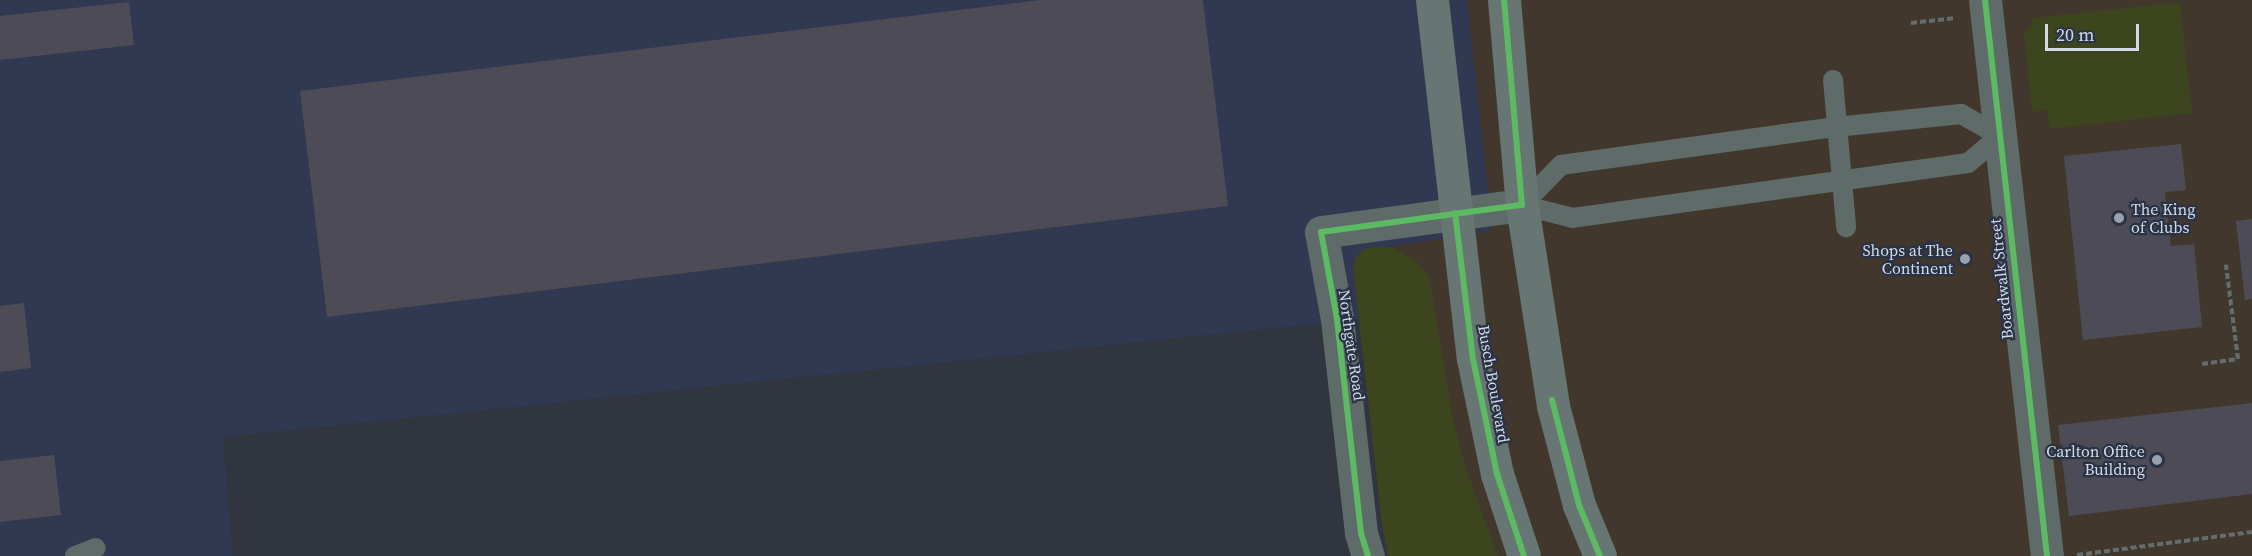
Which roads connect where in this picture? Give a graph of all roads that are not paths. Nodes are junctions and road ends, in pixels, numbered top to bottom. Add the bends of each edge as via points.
1 (1432, 0) edge
2 (1504, 0) edge
3 (1985, 0) edge
4 (1833, 80) dead end
5 (1836, 128) junction
6 (2000, 136) junction
7 (1842, 179) junction
8 (1522, 206) junction
9 (1455, 213) junction
10 (1846, 227) dead end
11 (96, 548) dead end
12 (75, 556) edge
13 (1368, 556) edge
14 (1524, 556) edge
15 (1600, 556) edge
16 (2047, 556) edge

1 - 9 main road, Busch Boulevard
2 - 8 main road
3 - 6 street, Boardwalk Street
4 - 5 lane
5 - 6 lane via 1961,114
5 - 7 lane
5 - 8 lane via 1562,165
6 - 7 lane via 1968,162
6 - 16 street, Boardwalk Street
7 - 8 lane via 1573,218
7 - 10 lane
8 - 9 street, Northgate Road
8 - 15 main road via 1553,406 1579,504
9 - 13 street, Northgate Road via 1321,232 1337,319 1361,533
9 - 14 main road, Busch Boulevard via 1473,359 1497,474
11 - 12 lane

